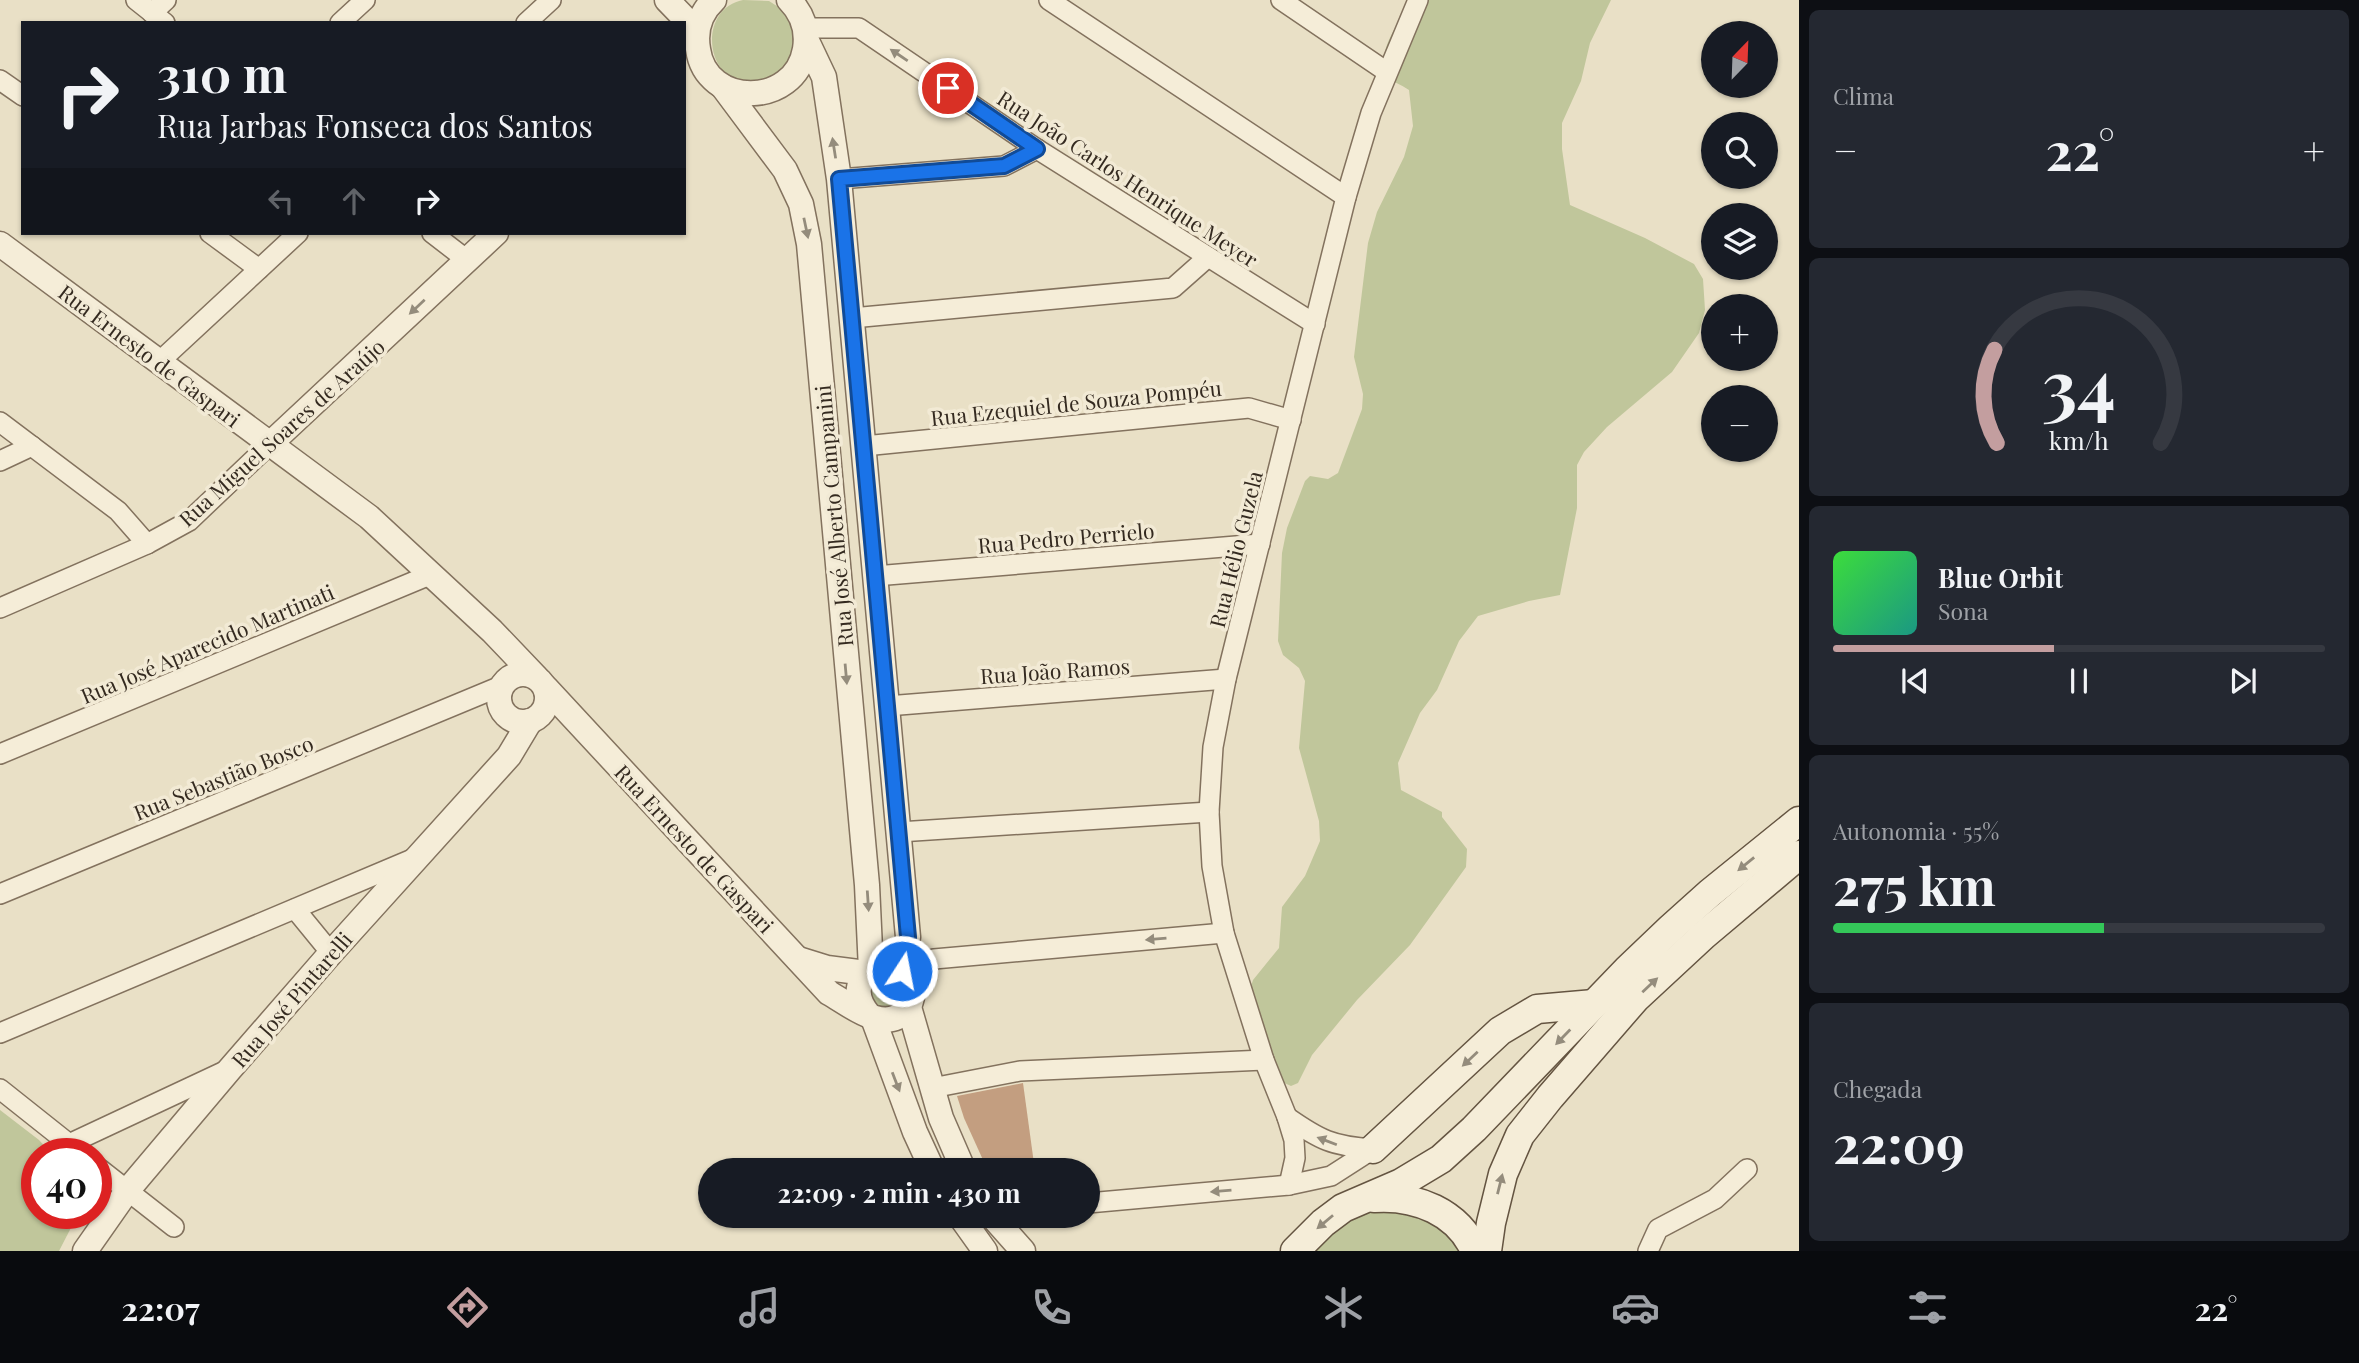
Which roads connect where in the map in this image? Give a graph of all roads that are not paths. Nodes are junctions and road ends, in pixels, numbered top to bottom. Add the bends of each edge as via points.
1 (136, 0) edge
2 (365, 0) edge
3 (551, 0) edge
4 (667, 0) edge
5 (714, 0) edge
6 (789, 0) edge
7 (1049, 0) edge
8 (1281, 0) edge
9 (1418, 0) edge
10 (161, 12) edge
11 (342, 21) edge
12 (528, 21) edge
13 (680, 21) edge
14 (808, 22) edge
15 (692, 41) edge
16 (1387, 72) junction
17 (686, 76) edge
18 (0, 80) edge
19 (719, 84) junction
20 (21, 95) edge
21 (1037, 149) junction
22 (839, 179) junction
23 (1346, 197) junction
24 (212, 235) edge
25 (296, 235) edge
26 (435, 235) edge
27 (494, 235) edge
28 (0, 244) edge
29 (1209, 257) junction
30 (467, 260) junction
31 (259, 269) junction
32 (852, 318) junction
33 (1315, 324) junction
34 (159, 362) junction
35 (1291, 421) junction
36 (0, 422) edge
37 (270, 444) junction
38 (32, 446) junction
39 (864, 446) junction
40 (0, 461) edge
41 (147, 544) junction
42 (1260, 544) junction
43 (432, 574) junction
44 (875, 576) junction
45 (0, 608) edge
46 (492, 631) junction
47 (1226, 680) junction
48 (541, 682) junction
49 (503, 687) junction
50 (887, 706) junction
51 (527, 719) junction
52 (593, 737) junction
53 (0, 754) edge
54 (1209, 811) junction
55 (1799, 821) edge
56 (899, 832) junction
57 (1799, 855) edge
58 (419, 856) junction
59 (0, 894) edge
60 (295, 909) junction
61 (1224, 933) junction
62 (331, 953) junction
63 (798, 959) junction
64 (868, 972) junction
65 (903, 972) junction
66 (1594, 1004) junction
67 (909, 1007) junction
68 (871, 1016) junction
69 (0, 1033) edge
70 (1264, 1060) junction
71 (230, 1069) junction
72 (0, 1088) edge
73 (932, 1088) junction
74 (1287, 1117) junction
75 (61, 1138) edge
76 (96, 1138) edge
77 (1373, 1149) junction
78 (927, 1158) edge
79 (958, 1158) edge
80 (1747, 1170) dead end
81 (112, 1179) edge
82 (1289, 1185) junction
83 (127, 1191) junction
84 (1361, 1199) junction
85 (1100, 1202) edge
86 (174, 1227) dead end
87 (969, 1228) edge
88 (1003, 1228) edge
89 (85, 1251) edge
90 (985, 1251) edge
91 (1023, 1251) edge
92 (1294, 1251) edge
93 (1475, 1251) edge
94 (1487, 1251) edge
95 (1648, 1251) edge

1 - 10 street
2 - 11 street
3 - 12 street
4 - 13 street
5 - 15 street
6 - 14 street, Rua José Alberto Campanini
7 - 23 street
8 - 16 street
9 - 16 street, Rua Hélio Guzela
14 - 19 street via 803,58 794,75 779,88 761,94 741,93
21 -> 14 street, Rua João Carlos Henrique Meyer via 859,28
22 -> 14 street, Rua José Alberto Campanini via 824,77
15 - 19 street, Rua José Alberto Campanini via 705,69
16 - 23 street, Rua Hélio Guzela
17 - 19 street
18 - 20 street
19 -> 64 street, Rua José Alberto Campanini via 785,170 801,204 809,244 867,885
21 - 22 street via 1004,166
21 - 29 street, Rua João Carlos Henrique Meyer
22 - 32 street, Rua José Alberto Campanini
23 - 33 street, Rua Hélio Guzela
24 - 31 street
25 - 31 street
26 - 30 street
27 - 30 street, Rua Miguel Soares de Araújo
28 - 34 street, Rua Ernesto de Gaspari
29 - 32 street via 1173,288
29 - 33 street, Rua João Carlos Henrique Meyer
30 -> 37 street, Rua Miguel Soares de Araújo
31 - 34 street
32 - 39 street, Rua José Alberto Campanini
33 - 35 street, Rua Hélio Guzela
34 - 37 street, Rua Ernesto de Gaspari
35 - 39 street, Rua Ezequiel de Souza Pompéu via 1249,408
35 - 42 street, Rua Hélio Guzela
36 - 38 street
37 - 41 street, Rua Miguel Soares de Araújo via 188,520
37 - 43 street, Rua Ernesto de Gaspari via 369,517
38 - 40 street
38 - 41 street via 118,511
39 - 44 street, Rua José Alberto Campanini
41 - 45 street, Rua Miguel Soares de Araújo
42 - 44 street, Rua Pedro Perrielo
42 - 47 street, Rua Hélio Guzela
43 - 46 street, Rua Ernesto de Gaspari
43 - 53 street, Rua José Aparecido Martinati
44 - 50 street, Rua José Alberto Campanini
46 - 48 street, Rua Ernesto de Gaspari
46 - 49 street, Rua Ernesto de Gaspari
47 - 50 street, Rua João Ramos
47 - 54 street, Rua Hélio Guzela via 1213,747
48 - 49 street via 522,673
48 - 51 street via 548,703
48 - 52 street, Rua Ernesto de Gaspari
49 - 51 street via 503,711
49 - 59 street, Rua Sebastião Bosco
50 - 56 street, Rua José Alberto Campanini
51 - 52 street, Rua Ernesto de Gaspari
51 - 58 street, Rua José Pintarelli via 509,756
52 - 63 street, Rua Ernesto de Gaspari
54 - 56 street
54 - 61 street, Rua Hélio Guzela via 1212,866
55 -> 66 main road via 1710,893
56 - 65 street, Rua José Alberto Campanini via 908,937
94 -> 57 main road via 1503,1174 1520,1135 1635,999
58 - 60 street
58 - 62 street, Rua José Pintarelli
60 - 62 street
60 - 69 street
61 -> 65 street via 934,959
61 - 70 street, Rua Hélio Guzela
62 - 71 street, Rua José Pintarelli
63 - 64 street via 827,968
63 - 68 street, Rua Ernesto de Gaspari via 829,993
64 - 65 street via 881,966
64 - 68 street via 858,995
65 - 67 street via 911,984
66 -> 77 main road via 1537,1009 1500,1031
66 -> 84 main road via 1441,1159 1401,1184
67 - 68 street via 893,1019
67 - 73 street
68 -> 78 street
70 - 73 street via 1020,1071
70 - 74 street, Rua Hélio Guzela
71 - 76 street
71 - 83 street, Rua José Pintarelli
72 - 75 street
73 - 79 street
77 -> 74 street via 1318,1138
74 - 82 street, Rua Hélio Guzela via 1295,1158
77 - 82 street via 1331,1176
80 - 95 street via 1715,1199 1658,1228
81 - 83 street
82 -> 85 street
83 - 86 street
83 - 89 street, Rua José Pintarelli
84 -> 92 main road via 1323,1223
84 - 93 main road via 1403,1199 1426,1205 1451,1219
87 - 90 street
88 - 91 street

